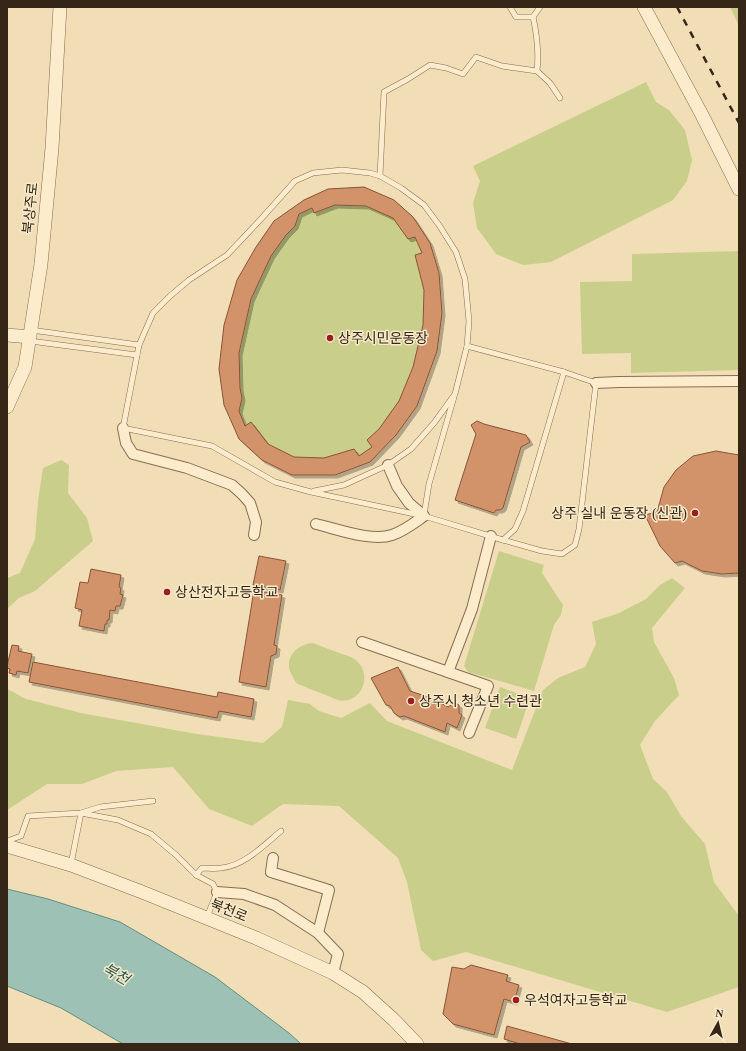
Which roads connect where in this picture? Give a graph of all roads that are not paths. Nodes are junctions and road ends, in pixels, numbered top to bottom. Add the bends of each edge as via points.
1 (60, 7) edge
2 (510, 7) edge
3 (540, 7) edge
4 (644, 7) edge
5 (533, 17) junction
6 (537, 71) junction
7 (560, 98) dead end
8 (380, 176) junction
9 (739, 189) edge
10 (7, 335) edge
11 (30, 336) junction
12 (139, 345) junction
13 (467, 346) junction
14 (137, 355) junction
15 (564, 372) junction
16 (739, 381) edge
17 (596, 383) junction
18 (455, 394) junction
19 (7, 407) edge
20 (123, 428) junction
21 (388, 465) junction
22 (310, 492) junction
23 (424, 516) junction
24 (316, 524) dead end
25 (254, 535) dead end
26 (491, 536) junction
27 (503, 540) junction
28 (362, 642) dead end
29 (448, 672) junction
30 (469, 733) dead end
31 (154, 801) dead end
32 (81, 813) junction
33 (281, 831) dead end
34 (7, 841) edge
35 (7, 846) edge
36 (273, 858) dead end
37 (71, 865) junction
38 (196, 875) junction
39 (217, 892) junction
40 (207, 918) junction
41 (318, 933) junction
42 (333, 973) junction
43 (417, 1044) edge

1 - 11 street, 북상주로 via 52,148 41,264
2 - 5 lane via 516,17
3 - 5 lane
4 - 9 street
5 - 6 lane via 538,57
6 - 7 lane via 550,83
6 - 8 lane via 502,66 476,57 463,74 430,65 384,92
8 - 12 lane via 370,172 342,170 313,174 295,181 227,255 189,280 153,313
8 - 13 lane via 424,205 456,252 465,279 469,321
10 - 11 street
11 - 12 lane
11 - 14 lane
11 - 19 street, 북상주로 via 25,367
12 - 14 lane
13 - 15 lane
13 - 18 lane
14 - 20 lane
15 - 17 lane
15 - 27 lane via 522,511 515,529
16 - 17 street
17 - 27 lane via 575,545 562,554
18 - 21 lane via 411,449
18 - 23 lane via 429,484
20 - 22 lane via 212,446 275,482
20 - 25 street via 126,443 134,454 187,468 232,486 242,494 250,503 256,522
21 - 22 lane via 344,485
21 - 23 street via 397,486 409,503
22 - 23 lane
23 - 24 street via 402,531 382,537 365,536
23 - 26 lane
26 - 27 lane
26 - 29 street via 472,609
28 - 29 street
29 - 30 street via 488,686
31 - 32 lane via 100,807
32 - 34 lane via 28,816 21,836
32 - 37 lane
32 - 38 lane via 118,820 151,834
33 - 38 lane via 240,863 222,868 202,868
35 - 37 street, 북천로
36 - 41 street via 271,872 329,890
37 - 40 street, 북천로
38 - 39 lane via 213,884
39 - 40 lane
39 - 41 street via 244,894 275,905
40 - 42 street, 북천로
41 - 42 street via 338,954
42 - 43 street, 북천로 via 363,992

